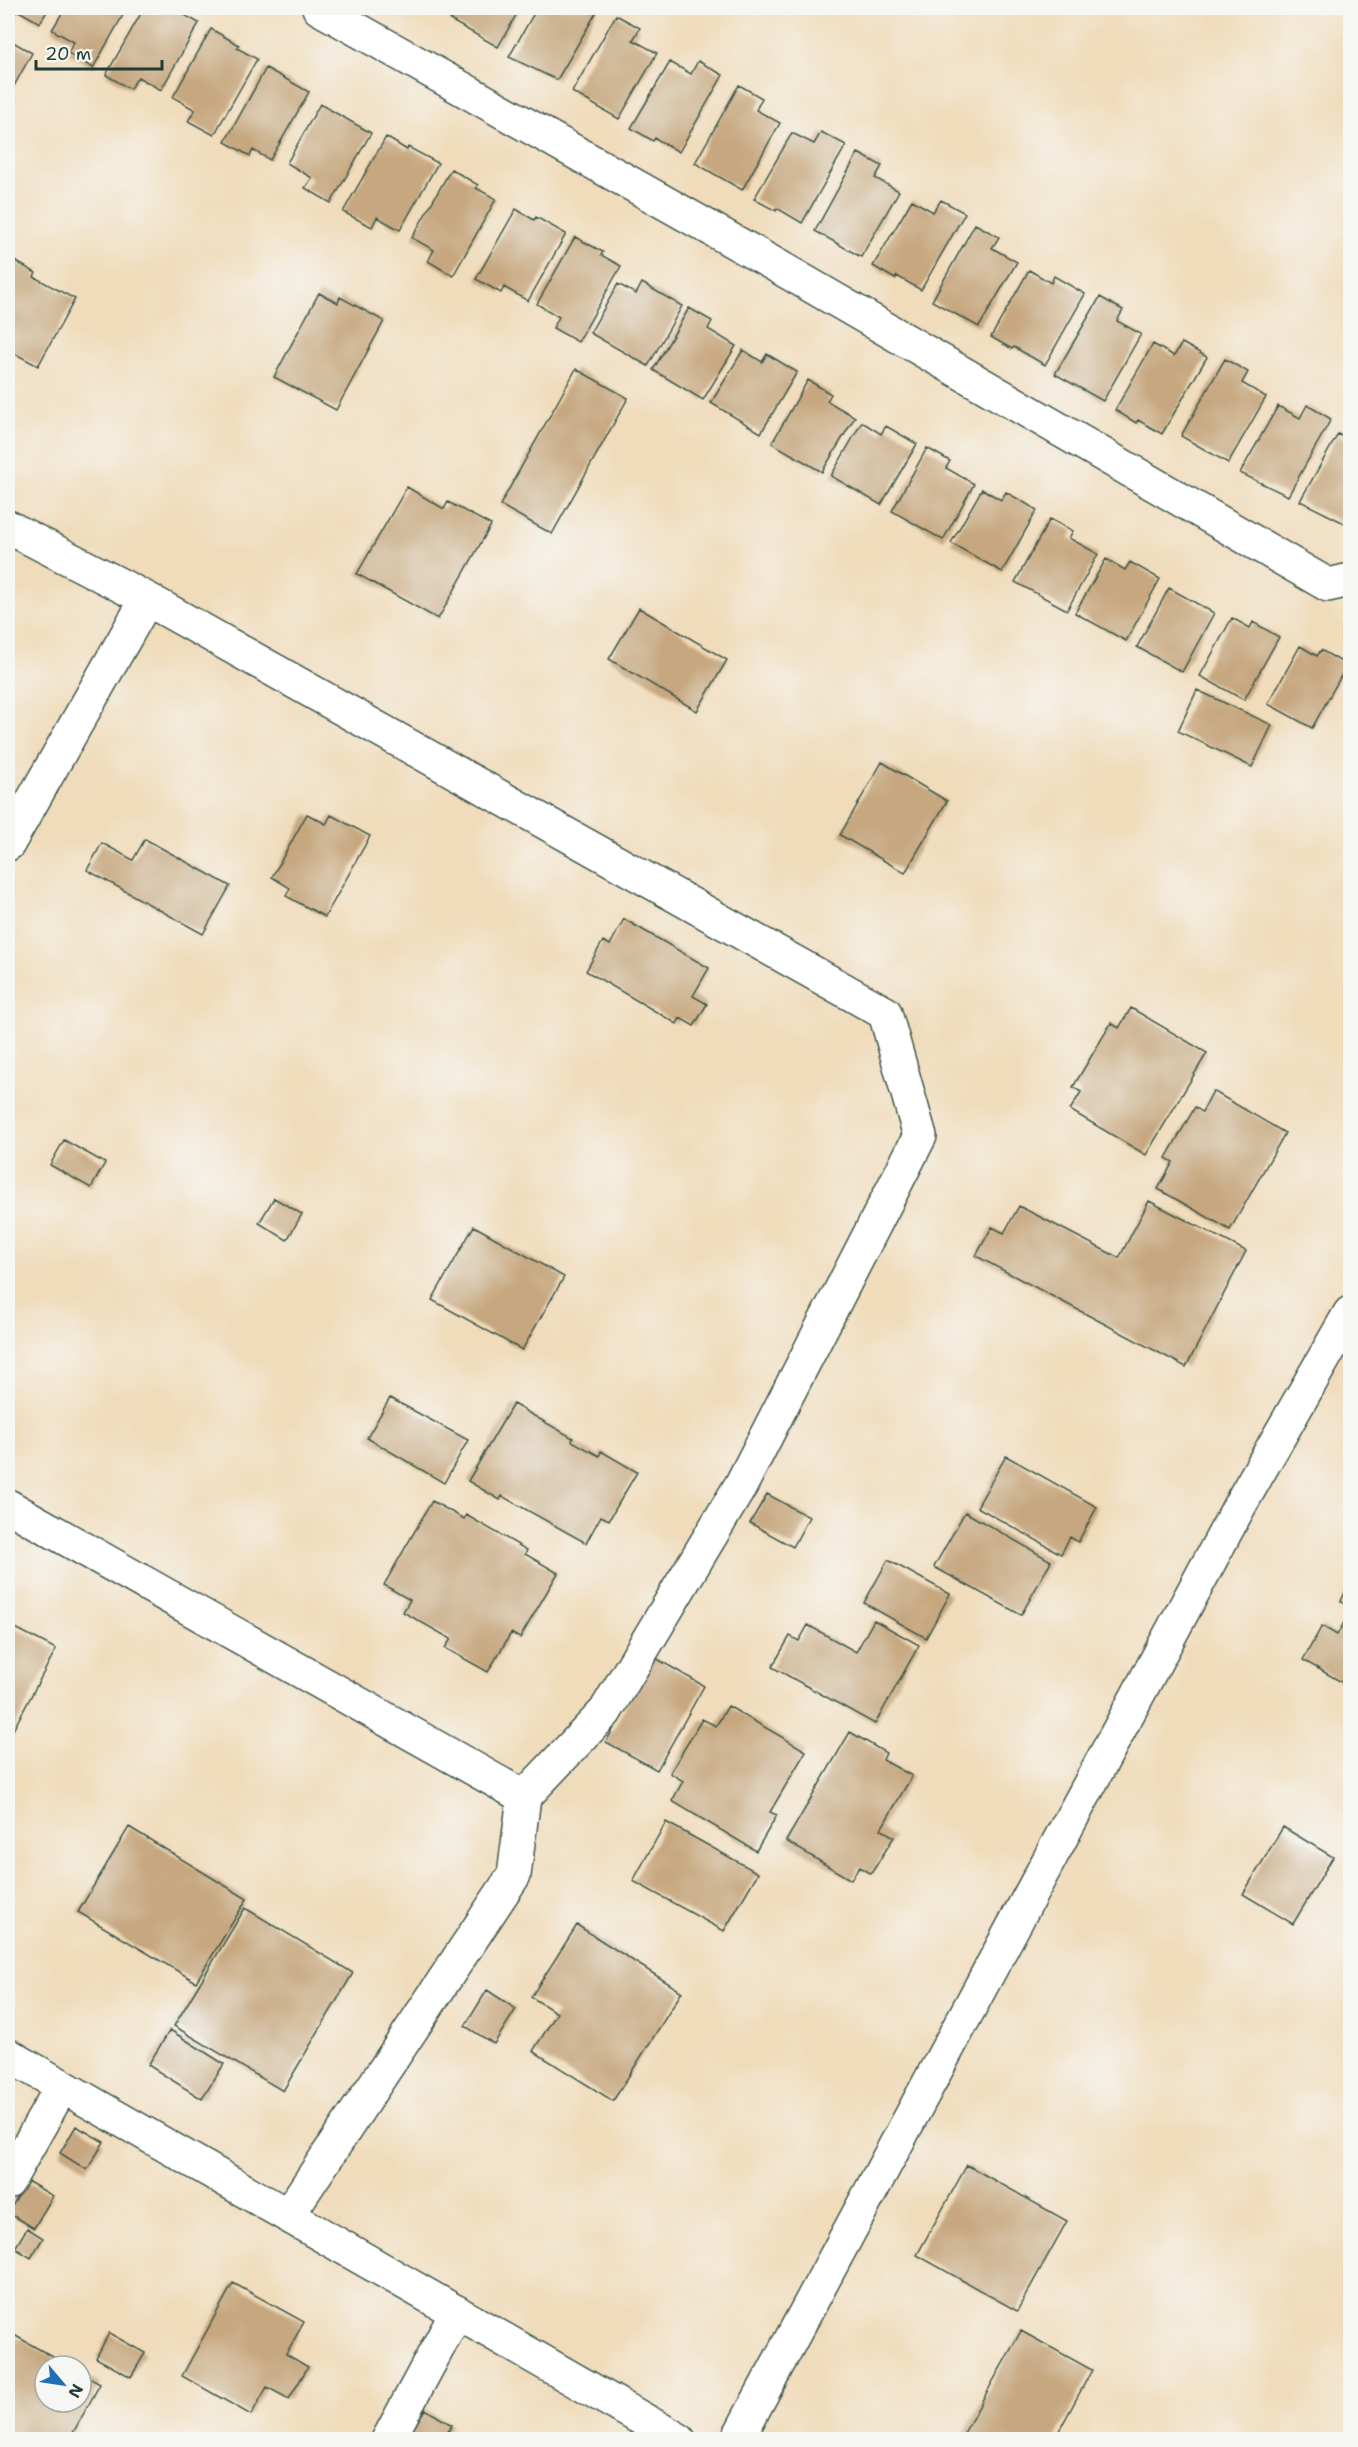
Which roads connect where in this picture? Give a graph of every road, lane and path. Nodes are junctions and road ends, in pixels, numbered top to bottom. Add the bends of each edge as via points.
1 (319, 8) edge
2 (8, 528) edge
3 (1350, 580) edge
4 (147, 599) junction
5 (8, 844) edge
6 (1350, 1313) edge
7 (8, 1506) edge
8 (524, 1797) junction
9 (8, 2055) edge
10 (62, 2086) junction
11 (8, 2182) edge
12 (288, 2215) junction
13 (457, 2312) junction
14 (388, 2439) edge
15 (680, 2439) edge
16 (737, 2439) edge

1 - 3 street via 779,267 1328,585
2 - 4 street
4 - 5 street
4 - 8 street via 885,1013 920,1136 735,1495 605,1712
6 - 16 street via 1241,1503
7 - 8 street
8 - 12 street via 514,1875
9 - 10 street
10 - 11 street
10 - 12 street
12 - 13 street
13 - 14 street
13 - 15 street

